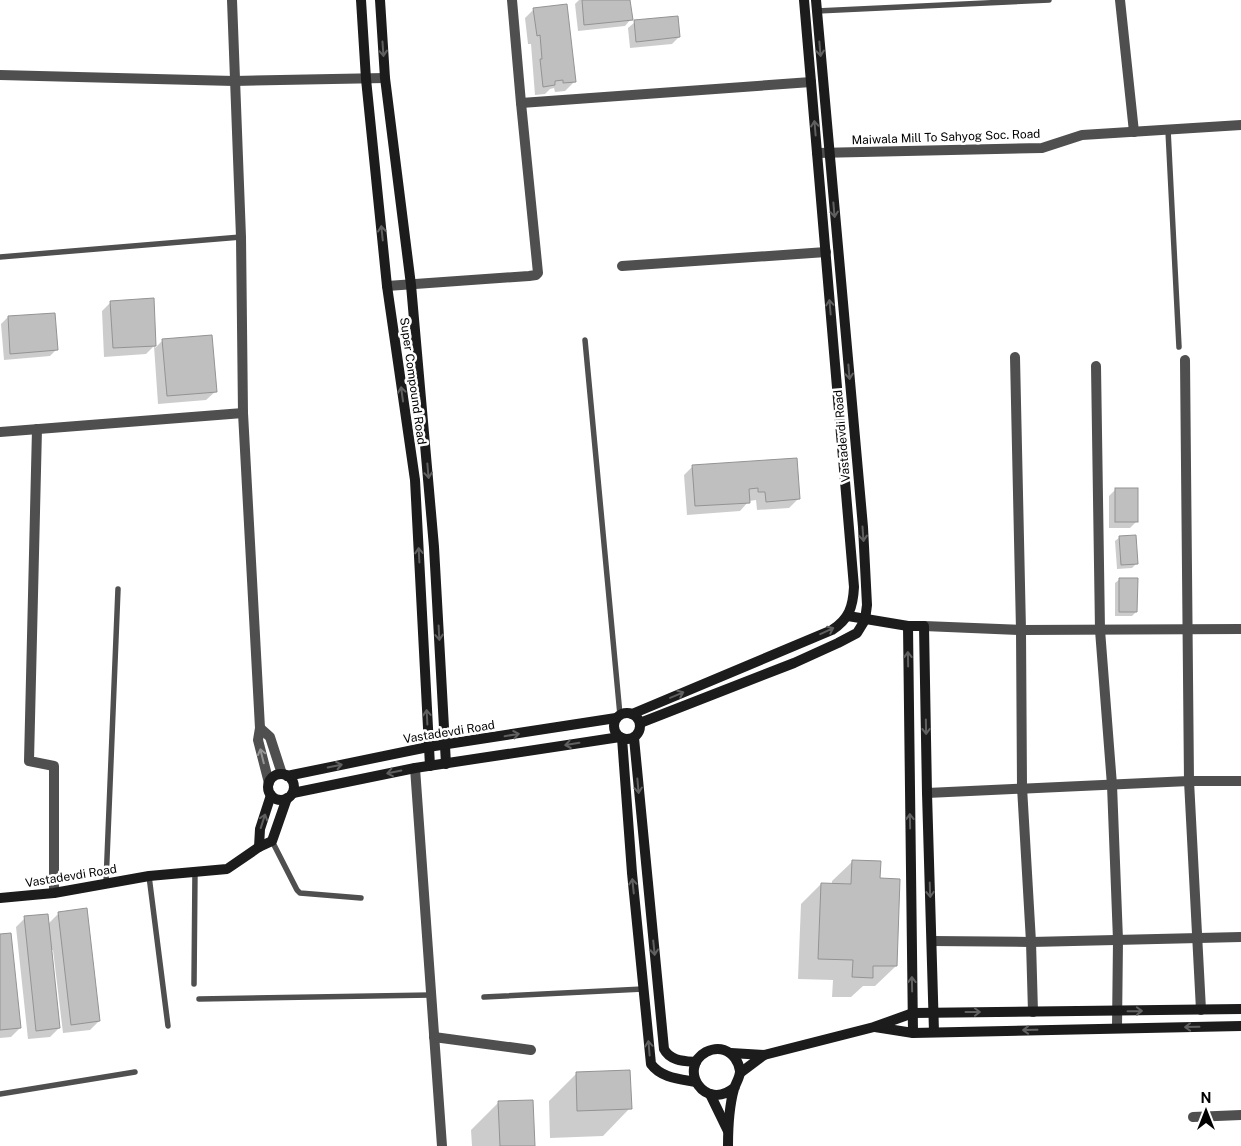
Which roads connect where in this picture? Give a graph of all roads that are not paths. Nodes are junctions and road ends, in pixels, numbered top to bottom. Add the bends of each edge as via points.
1 (232, 0) edge
2 (361, 0) edge
3 (380, 0) edge
4 (512, 0) edge
5 (804, 0) edge
6 (1049, 0) edge
7 (1120, 0) edge
8 (816, 5) edge
9 (0, 75) edge
10 (385, 78) junction
11 (366, 79) junction
12 (234, 81) junction
13 (811, 82) junction
14 (520, 103) junction
15 (1241, 125) edge
16 (1168, 130) junction
17 (1134, 132) junction
18 (817, 153) junction
19 (829, 153) junction
20 (241, 237) junction
21 (826, 252) junction
22 (0, 257) edge
23 (622, 266) dead end
24 (411, 285) junction
25 (387, 286) junction
26 (585, 340) dead end
27 (1179, 347) dead end
28 (1015, 357) dead end
29 (1185, 360) dead end
30 (1096, 366) dead end
31 (243, 413) junction
32 (37, 429) junction
33 (0, 432) edge
34 (118, 589) dead end
35 (848, 616) junction
36 (865, 620) junction
37 (908, 626) junction
38 (924, 626) junction
39 (1187, 629) junction
40 (1241, 629) edge
41 (1021, 630) junction
42 (1100, 630) junction
43 (632, 714) junction
44 (618, 717) junction
45 (640, 723) junction
46 (260, 728) junction
47 (621, 738) junction
48 (634, 738) junction
49 (444, 745) junction
50 (428, 747) junction
51 (446, 764) junction
52 (430, 766) junction
53 (415, 768) junction
54 (284, 775) junction
55 (1189, 781) junction
56 (1241, 781) edge
57 (269, 783) junction
58 (1112, 784) junction
59 (1022, 787) junction
60 (927, 793) junction
61 (271, 795) junction
62 (290, 796) junction
63 (272, 841) junction
64 (259, 847) junction
65 (195, 872) junction
66 (149, 876) junction
67 (106, 883) junction
68 (54, 893) junction
69 (0, 898) edge
70 (361, 898) dead end
71 (1241, 936) edge
72 (1198, 938) junction
73 (1118, 940) junction
74 (932, 941) junction
75 (1031, 942) junction
76 (194, 984) dead end
77 (643, 989) junction
78 (431, 995) junction
79 (484, 997) dead end
80 (199, 999) dead end
81 (1201, 1010) junction
82 (1241, 1010) edge
83 (1118, 1011) junction
84 (933, 1012) junction
85 (1033, 1012) junction
86 (912, 1013) junction
87 (168, 1026) dead end
88 (1241, 1026) edge
89 (874, 1027) junction
90 (1117, 1028) junction
91 (934, 1032) junction
92 (913, 1033) junction
93 (434, 1037) junction
94 (531, 1050) dead end
95 (731, 1053) junction
96 (764, 1055) junction
97 (696, 1062) junction
98 (135, 1072) dead end
99 (740, 1073) junction
100 (696, 1082) junction
101 (735, 1087) junction
102 (0, 1094) edge
103 (710, 1094) junction
104 (1241, 1115) edge
105 (1193, 1117) dead end
106 (728, 1131) junction
107 (442, 1146) edge
108 (728, 1146) edge

1 - 12 street
2 - 11 street, Super Compound Road
3 -> 10 street, Super Compound Road
4 - 14 street
5 - 13 street, Vastadevdi Road
6 - 8 lane
7 - 17 street
8 -> 19 street, Vastadevdi Road
9 - 12 street
10 - 11 street
10 - 24 street, Super Compound Road
11 - 12 street
25 -> 11 street, Super Compound Road
12 - 20 street
13 - 14 street
18 -> 13 street, Vastadevdi Road
14 - 24 street via 538,273 534,276
15 - 16 street, Maiwala Mill To Sahyog Soc. Road
16 - 17 street, Maiwala Mill To Sahyog Soc. Road
16 - 27 lane
17 - 19 street, Maiwala Mill To Sahyog Soc. Road via 1082,134 1042,148
18 - 19 street, Maiwala Mill To Sahyog Soc. Road
18 - 21 street, Vastadevdi Road
19 -> 36 street, Vastadevdi Road via 863,527 867,590
20 - 22 lane
20 - 31 street
21 - 23 street
35 -> 21 street, Vastadevdi Road via 854,600 854,587
24 - 25 street
24 -> 49 street, Super Compound Road via 434,547
50 -> 25 street, Super Compound Road via 415,480
26 - 44 lane
28 - 41 street
29 - 39 street
30 - 42 street
31 - 32 street
31 - 46 street
32 - 33 street
32 - 68 street via 29,761 54,766
34 - 67 lane
35 - 36 street
43 -> 35 street via 832,630
36 - 37 street
36 - 45 street via 857,633 838,643
37 - 38 street
86 -> 37 street
38 - 41 street
38 -> 60 street
39 - 40 street
39 - 42 street
39 - 55 street
41 - 42 street
41 - 59 street
42 - 58 street
43 - 44 street
43 - 45 street
44 - 47 street via 614,726
49 -> 44 street, Vastadevdi Road
45 - 48 street
46 - 54 street via 270,736
57 -> 46 street via 258,740
47 - 48 street
47 -> 51 street
77 -> 47 street
48 -> 97 street via 664,1049 667,1055 681,1061
49 - 50 street, Vastadevdi Road
49 - 51 street, Super Compound Road
50 - 52 street, Super Compound Road
54 -> 50 street, Vastadevdi Road
51 - 52 street
52 - 53 street
53 -> 62 street
53 - 78 street
54 - 57 street via 274,777
54 - 62 street via 294,784
55 - 56 street
55 - 58 street
55 - 72 street
57 - 61 street
58 - 59 street
58 - 73 street
59 - 60 street
59 - 75 street
60 -> 74 street
61 - 62 street via 279,800
64 -> 61 street via 260,829
62 - 63 street
63 - 64 street, Vastadevdi Road
63 - 70 lane via 300,893
64 - 65 street, Vastadevdi Road via 227,869
65 - 66 street, Vastadevdi Road
65 - 76 lane
66 - 67 street, Vastadevdi Road
66 - 87 lane
67 - 68 street, Vastadevdi Road
68 - 69 street, Vastadevdi Road
71 - 72 street
72 - 73 street
72 - 81 street
73 - 75 street
73 - 83 street
74 - 75 street
74 - 84 street
75 - 85 street
77 - 79 lane
100 -> 77 street via 662,1074 651,1064
78 - 80 lane
78 - 93 street
81 - 82 street
83 -> 81 street
83 - 85 street
83 - 90 street
84 -> 85 street
84 - 86 street
84 - 91 street
86 - 89 street
86 - 92 street
88 -> 90 street
89 - 92 street
89 - 96 street
90 -> 91 street
91 - 92 street
93 - 94 street
93 - 107 street
95 - 96 street
95 - 97 street via 709,1050
95 - 99 street
96 - 99 street
97 - 100 street
98 - 102 lane
99 - 101 street
100 - 103 street
101 - 103 street via 722,1095
101 - 106 street
103 - 106 street
104 - 105 street
106 - 108 street

